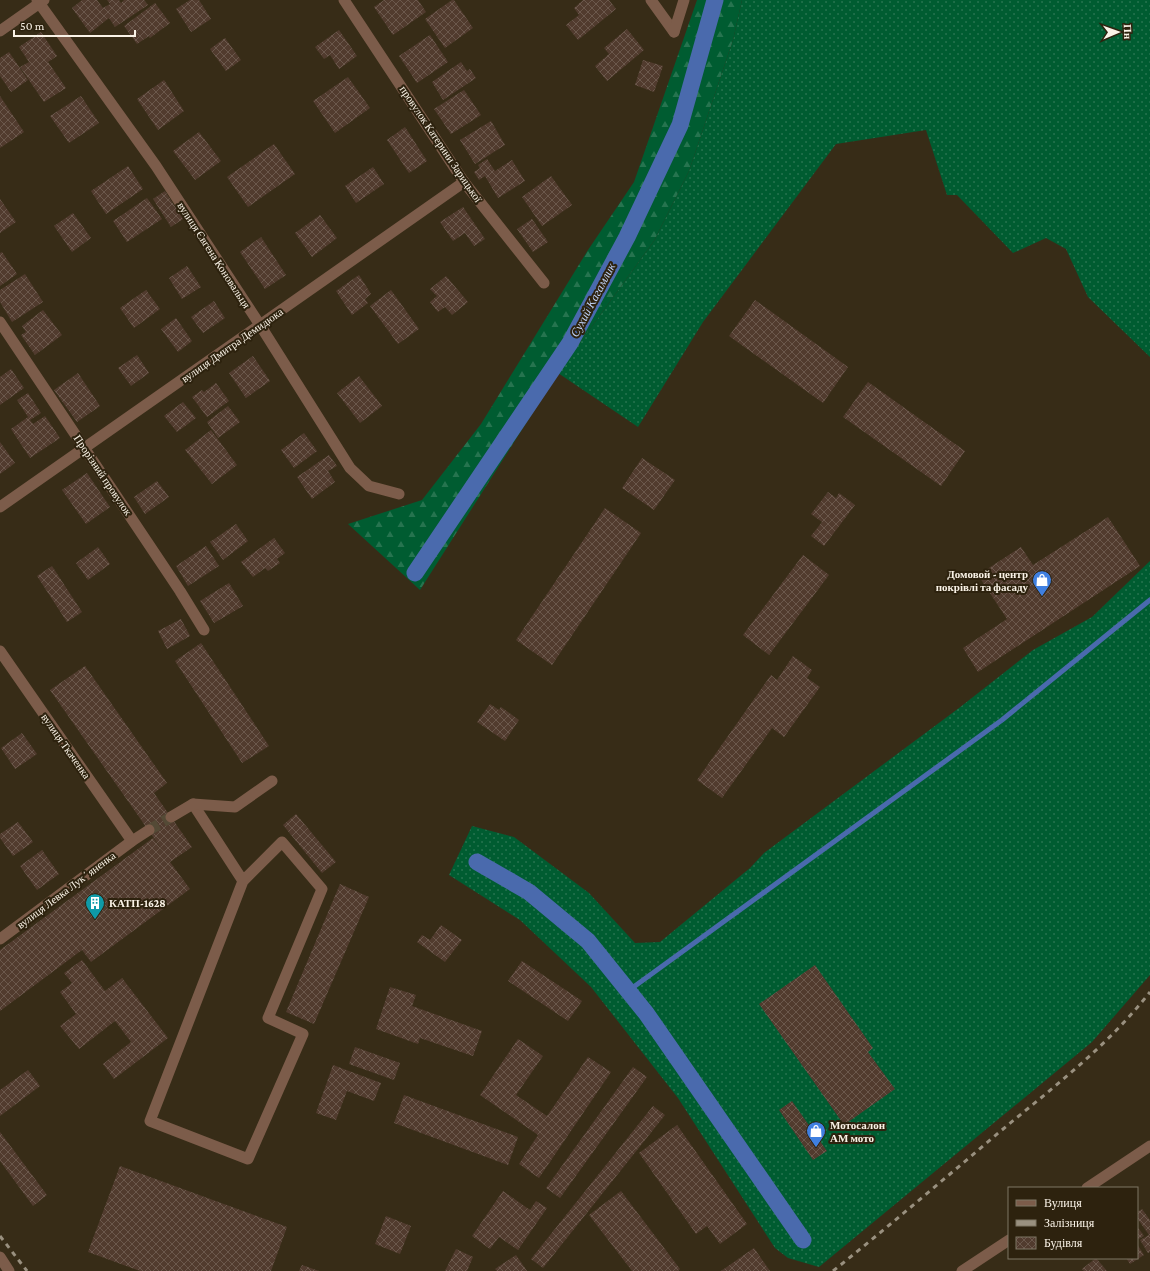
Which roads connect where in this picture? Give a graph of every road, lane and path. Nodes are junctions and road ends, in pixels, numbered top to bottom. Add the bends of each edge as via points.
1 (344, 0) edge
2 (651, 0) edge
3 (684, 0) edge
4 (40, 1) edge
5 (0, 31) edge
6 (464, 182) junction
7 (544, 283) dead end
8 (0, 322) edge
9 (260, 325) junction
10 (85, 448) junction
11 (399, 494) dead end
12 (0, 507) edge
13 (204, 630) dead end
14 (0, 651) edge
15 (272, 780) dead end
16 (193, 804) junction
17 (171, 817) tunnel mouth
18 (149, 830) tunnel mouth
19 (132, 841) junction
20 (243, 881) junction
21 (0, 939) edge
22 (1150, 1146) edge
23 (1088, 1187) edge
24 (1008, 1241) edge
25 (0, 1257) edge
26 (9, 1271) edge
27 (962, 1271) edge

1 - 6 street, провулок Катерини Зарицької
2 - 3 street via 674,32
4 - 5 street
4 - 9 street, вулиця Євгена Коновальця via 156,166
6 - 7 street, провулок Катерини Зарицької
6 - 9 street, вулиця Дмитра Демидюка
8 - 10 street, Прорізний провулок
9 - 10 street, вулиця Дмитра Демидюка
9 - 11 street, вулиця Євгена Коновальця via 350,468 369,486
10 - 12 street, вулиця Дмитра Демидюка
10 - 13 street, Прорізний провулок
14 - 19 street, вулиця Ткаченка
15 - 16 street via 235,807
16 - 17 street
16 - 20 street
18 - 19 street, вулиця Левка Лукʼяненка
19 - 21 street, вулиця Левка Лукʼяненка
20 - 20 street via 150,1121 248,1159 303,1034 268,1018 322,889 282,842
22 - 23 street
24 - 27 street
25 - 26 street

